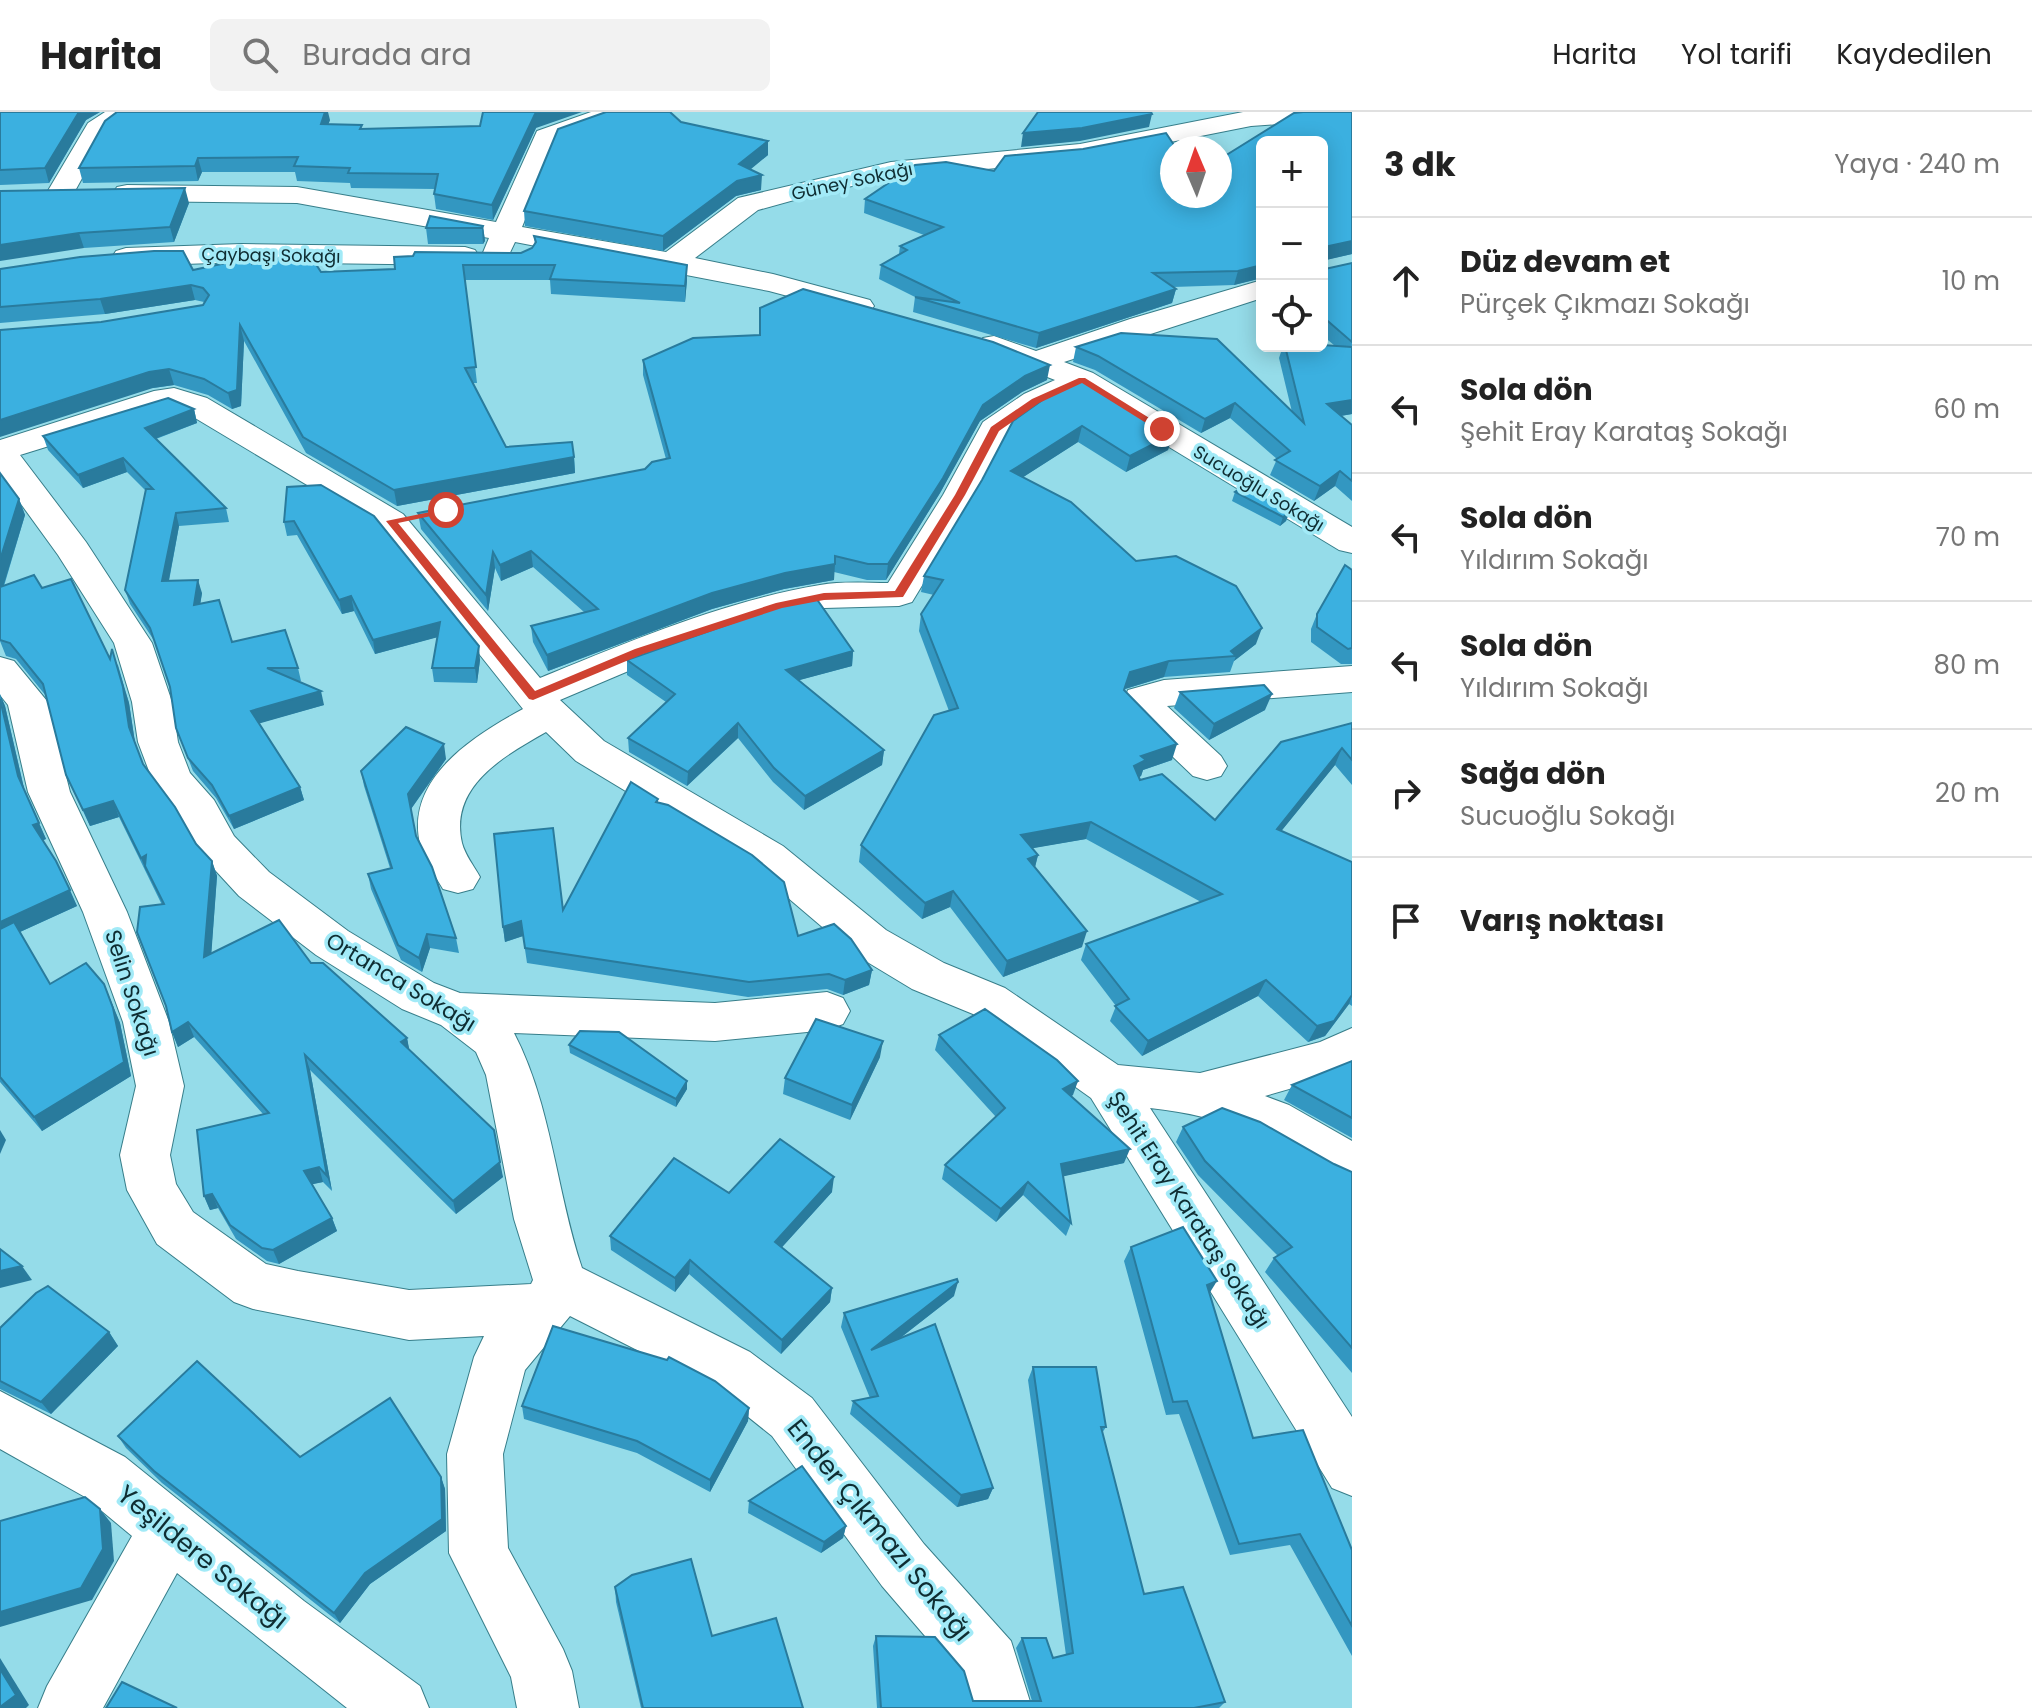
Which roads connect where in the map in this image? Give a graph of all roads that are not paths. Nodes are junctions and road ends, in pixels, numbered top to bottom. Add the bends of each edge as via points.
1 (122, 112) edge
2 (615, 112) edge
3 (1337, 112) edge
4 (30, 194) edge
5 (60, 194) junction
6 (500, 244) junction
7 (99, 259) edge
8 (672, 262) junction
9 (1256, 291) edge
10 (885, 313) edge
11 (972, 339) edge
12 (1037, 361) junction
13 (1082, 380) junction
14 (0, 452) edge
15 (1352, 542) edge
16 (0, 670) edge
17 (1352, 679) edge
18 (541, 704) junction
19 (1207, 766) dead end
20 (458, 877) dead end
21 (827, 1011) dead end
22 (457, 1012) junction
23 (1352, 1047) edge
24 (1108, 1084) junction
25 (1200, 1093) junction
26 (1352, 1166) edge
27 (553, 1296) junction
28 (0, 1418) edge
29 (1352, 1468) edge
30 (170, 1527) junction
31 (69, 1708) edge
32 (398, 1708) edge
33 (548, 1708) edge
34 (1001, 1708) edge

1 - 5 street via 97,128
2 - 6 street via 546,136
3 - 8 street, Güney Sokağı via 1251,118 1080,152 891,170 820,185 748,204
4 - 5 street
5 - 6 street via 297,195
6 - 7 street, Çaybaşı Sokağı
6 - 8 street
8 - 10 street
9 - 12 street
11 - 12 street, Sucuoğlu Sokağı
12 - 13 street, Sucuoğlu Sokağı
13 - 15 street, Sucuoğlu Sokağı
13 - 18 street via 1035,401 995,429 899,594 824,596 780,605 639,652
14 - 18 street, Şehit Eray Karataş Sokağı via 154,401 174,398 196,405 406,518
14 - 22 street, Ortanca Sokağı via 133,643 172,779 199,811 219,847 254,884 332,943 418,996
16 - 27 street, Selin Sokağı via 27,701 49,792 105,912 146,1022 160,1086 145,1155 152,1190 175,1228 253,1285 298,1296 409,1315
17 - 19 street via 1142,699 1142,705
18 - 20 street via 460,771 441,809 441,843
18 - 24 street, Şehit Eray Karataş Sokağı via 590,751 768,857 870,942 928,976 989,1001
21 - 22 street via 715,1022
22 - 27 street, Ortanca Sokağı via 494,1039 510,1075
23 - 25 street via 1332,1059
24 - 25 street
24 - 29 street, Şehit Eray Karataş Sokağı
25 - 26 street via 1272,1120
27 - 33 street via 501,1357 475,1454 479,1553 541,1671
27 - 34 street, Ender Çıkmazı Sokağı via 731,1370 792,1417 903,1565 989,1663
28 - 30 street, Yeşildere Sokağı via 105,1477
30 - 31 street
30 - 32 street, Yeşildere Sokağı via 283,1622

